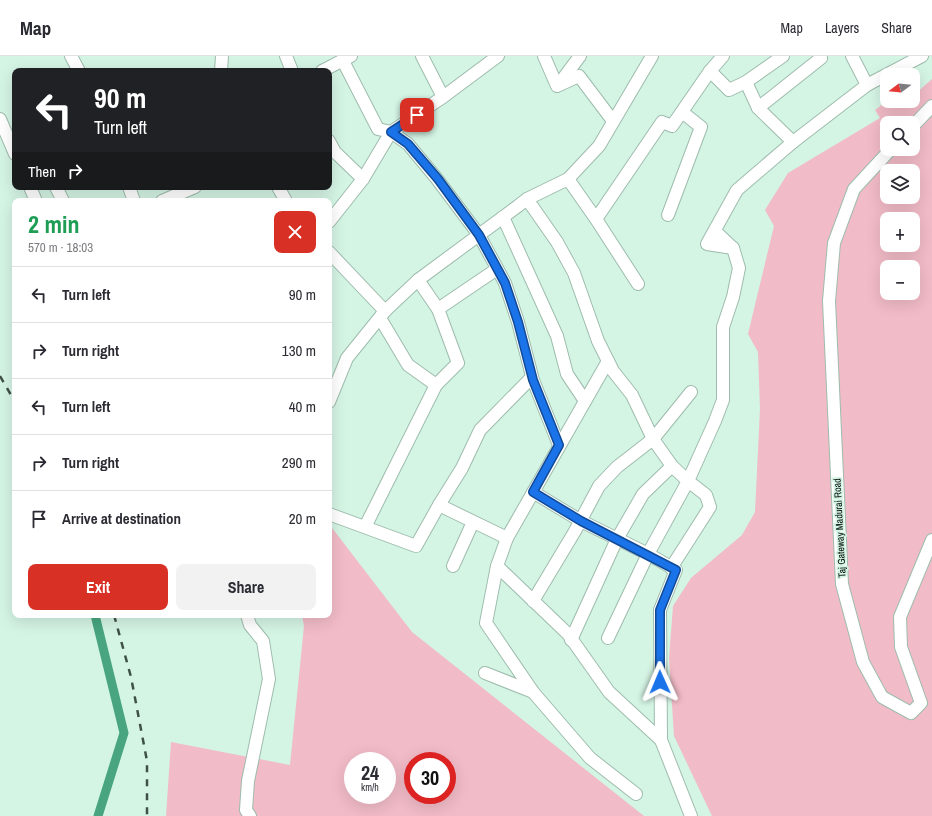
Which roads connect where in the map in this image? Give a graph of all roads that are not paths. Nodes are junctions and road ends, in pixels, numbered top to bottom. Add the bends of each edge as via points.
1 (71, 56) edge
2 (222, 56) edge
3 (286, 56) edge
4 (422, 56) edge
5 (498, 56) edge
6 (544, 56) edge
7 (580, 56) edge
8 (652, 56) edge
9 (723, 56) edge
10 (783, 56) edge
11 (820, 56) edge
12 (852, 56) edge
13 (922, 56) edge
14 (347, 58) edge
15 (77, 68) edge
16 (221, 68) edge
17 (291, 68) edge
18 (328, 68) edge
19 (710, 71) junction
20 (746, 82) junction
21 (867, 85) junction
22 (557, 86) junction
23 (443, 97) junction
24 (932, 106) edge
25 (758, 108) junction
26 (682, 112) junction
27 (0, 119) edge
28 (920, 119) edge
29 (613, 121) junction
30 (391, 132) junction
31 (793, 142) junction
32 (12, 147) edge
33 (332, 154) edge
34 (885, 156) edge
35 (363, 179) junction
36 (568, 179) junction
37 (187, 190) edge
38 (169, 198) edge
39 (527, 199) junction
40 (668, 214) dead end
41 (503, 217) junction
42 (332, 218) edge
43 (596, 219) junction
44 (479, 235) junction
45 (332, 256) edge
46 (497, 269) junction
47 (418, 280) junction
48 (638, 284) dead end
49 (438, 309) junction
50 (383, 315) junction
51 (608, 361) junction
52 (532, 377) junction
53 (436, 385) junction
54 (691, 392) dead end
55 (332, 395) edge
56 (585, 400) junction
57 (653, 439) junction
58 (559, 445) junction
59 (672, 466) junction
60 (688, 481) junction
61 (533, 492) junction
62 (439, 505) junction
63 (332, 515) edge
64 (581, 521) junction
65 (472, 522) junction
66 (365, 527) junction
67 (507, 538) junction
68 (617, 539) junction
69 (932, 540) edge
70 (648, 554) junction
71 (453, 566) dead end
72 (496, 566) junction
73 (671, 568) junction
74 (533, 601) junction
75 (247, 618) edge
76 (608, 638) dead end
77 (571, 640) junction
78 (485, 673) dead end
79 (533, 692) junction
80 (661, 740) junction
81 (636, 794) dead end
82 (250, 816) edge
83 (691, 816) edge

1 - 15 street
2 - 16 street
3 - 17 street
4 - 23 street
5 - 23 street
6 - 22 street
7 - 22 street
8 - 29 street
9 - 19 street
10 - 20 street
11 - 25 street via 822,58
12 - 21 street
13 - 21 street
14 - 18 street
14 - 30 street via 378,129
19 - 20 street via 729,90
19 - 26 street
20 - 25 street
21 - 31 street
22 - 29 street via 579,76
23 - 30 street
24 - 28 street
25 - 31 street
26 - 40 street via 701,127
26 - 43 street via 672,126 662,122
27 - 32 street
29 - 36 street via 599,146
30 - 35 street
30 - 44 street via 408,144 438,179
31 - 60 street via 737,190 707,244 733,248 739,268 723,326 722,400
33 - 35 street
34 - 69 street, Taj Gateway Madurai Road via 854,189 834,243 829,301 842,584 863,662 882,697 911,713 921,703 901,647 900,617
35 - 42 street
36 - 39 street
36 - 43 street
37 - 38 street
39 - 41 street
39 - 51 street via 557,242 574,273 598,342
41 - 44 street
41 - 56 street via 557,336 566,374
43 - 48 street
44 - 46 street
44 - 47 street
45 - 50 street
46 - 49 street
46 - 52 street via 505,283 518,322
47 - 49 street
47 - 50 street
49 - 53 street via 458,363
50 - 53 street via 408,365
50 - 55 street via 347,358
51 - 56 street
51 - 57 street via 632,395
52 - 58 street
52 - 62 street via 480,430 462,468
53 - 66 street
54 - 57 street
56 - 58 street
57 - 59 street
57 - 64 street via 617,467 599,486
58 - 61 street
59 - 60 street
59 - 68 street via 643,494
60 - 70 street
60 - 73 street via 706,495 710,507
61 - 64 street
61 - 67 street
62 - 65 street
62 - 66 street via 416,546
63 - 66 street
64 - 68 street
64 - 74 street
65 - 67 street
65 - 71 street
67 - 72 street
68 - 70 street
68 - 77 street
70 - 73 street
70 - 76 street
72 - 74 street
72 - 79 street via 486,623
73 - 80 street via 676,570 660,610
74 - 77 street via 568,634
75 - 82 street via 263,641 269,679 248,781 246,810
77 - 80 street via 609,692
78 - 79 street
79 - 81 street via 590,758
80 - 83 street

